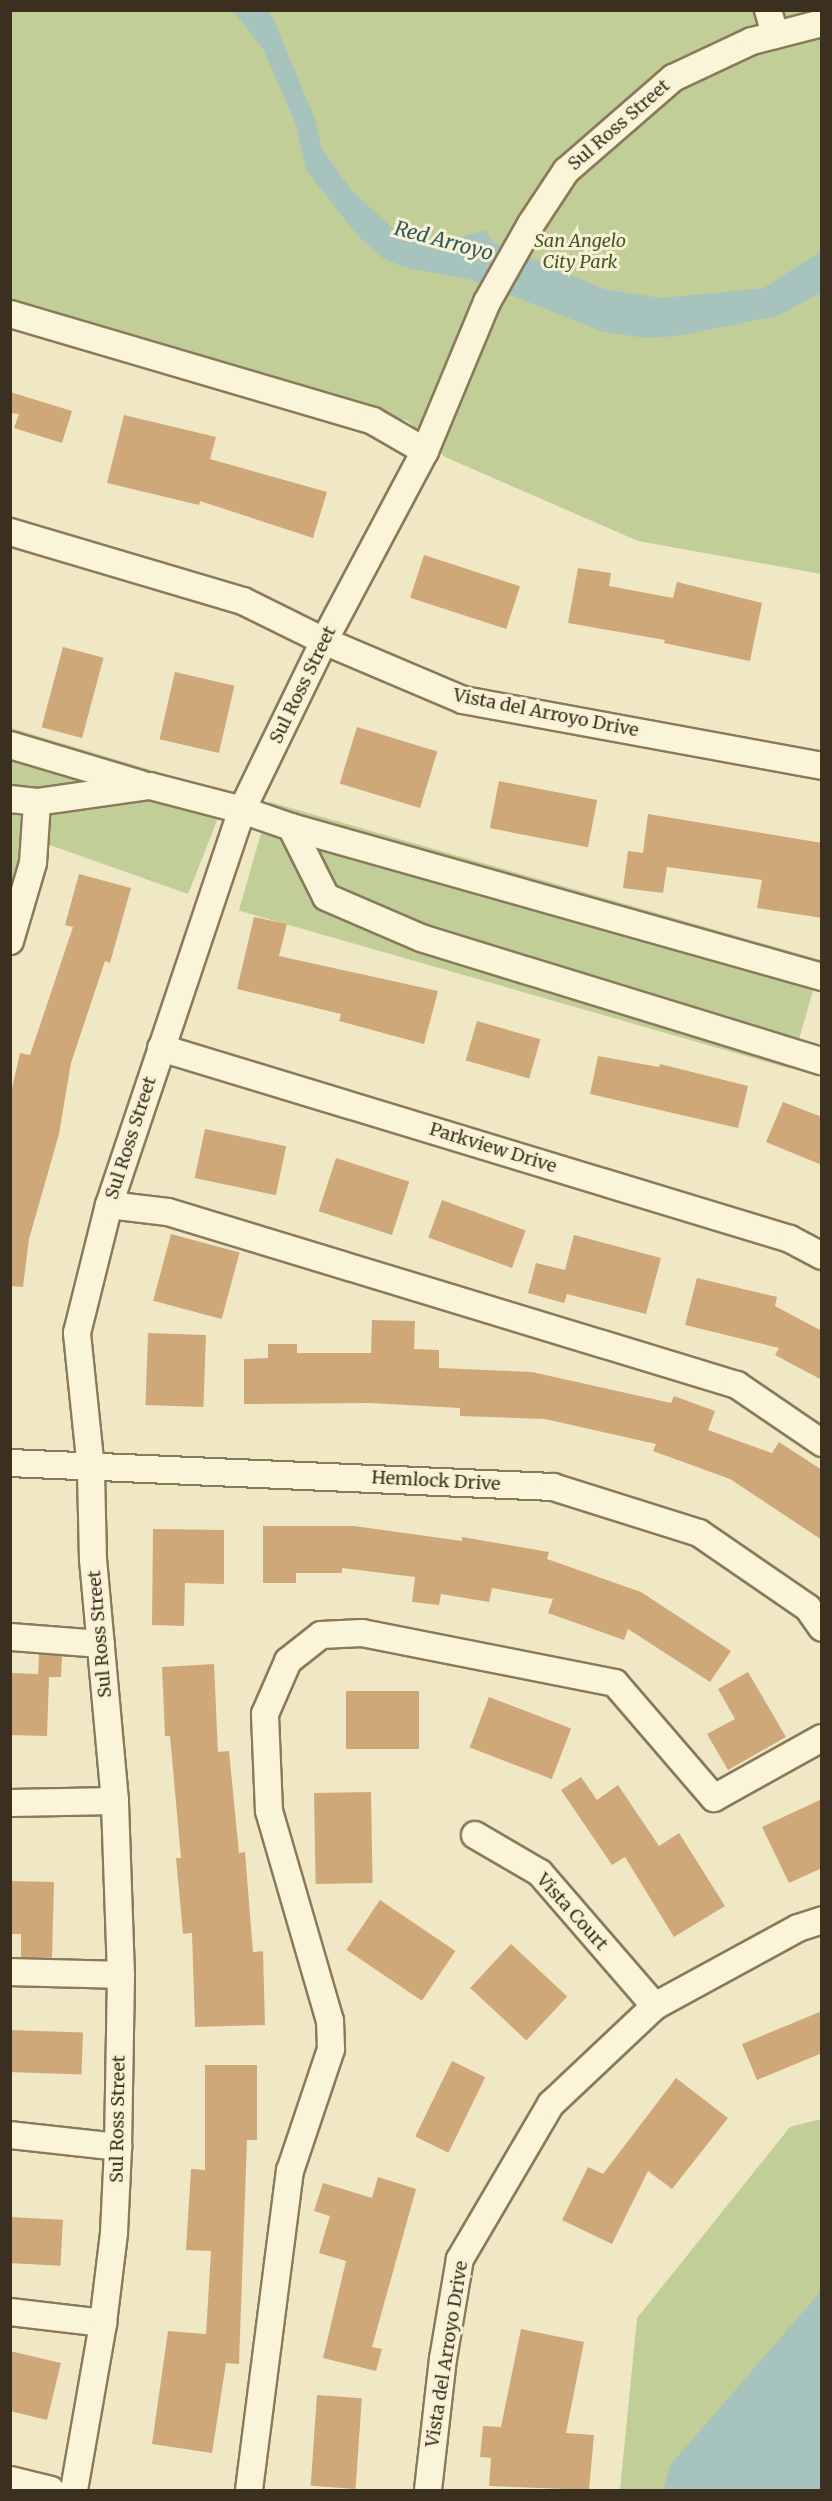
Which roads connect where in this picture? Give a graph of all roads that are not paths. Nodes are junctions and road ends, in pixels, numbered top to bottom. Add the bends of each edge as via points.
1 (768, 10) edge
2 (822, 23) edge
3 (775, 35) junction
4 (10, 314) edge
5 (425, 452) junction
6 (10, 531) edge
7 (324, 641) junction
8 (10, 745) edge
9 (822, 766) edge
10 (150, 786) junction
11 (10, 799) edge
12 (38, 802) junction
13 (242, 810) junction
14 (291, 827) junction
15 (10, 941) edge
16 (822, 976) edge
17 (161, 1048) junction
18 (822, 1061) edge
19 (109, 1205) junction
20 (822, 1256) edge
21 (822, 1443) edge
22 (10, 1463) edge
23 (91, 1469) junction
24 (822, 1628) edge
25 (10, 1637) edge
26 (101, 1644) junction
27 (822, 1738) edge
28 (115, 1801) junction
29 (10, 1803) edge
30 (475, 1835) dead end
31 (822, 1920) edge
32 (10, 1972) edge
33 (121, 1975) junction
34 (655, 2006) junction
35 (10, 2135) edge
36 (118, 2147) junction
37 (10, 2313) edge
38 (103, 2323) junction
39 (10, 2480) edge
40 (51, 2490) edge
41 (74, 2490) edge
42 (249, 2490) edge
43 (428, 2490) edge

1 - 3 street
2 - 3 street, Sul Ross Street
3 - 5 street, Sul Ross Street via 752,41 673,78 566,171 487,302
4 - 5 street via 373,421
5 - 7 street, Sul Ross Street
6 - 7 street, Vista del Arroyo Drive via 243,601
7 - 9 street, Vista del Arroyo Drive via 463,700
7 - 13 street, Sul Ross Street
8 - 10 street
10 - 12 street
10 - 13 street
11 - 12 street
12 - 15 street via 33,863
13 - 14 street
13 - 17 street, Sul Ross Street
14 - 16 street
14 - 18 street via 326,897 421,938
17 - 19 street, Sul Ross Street
17 - 20 street, Parkview Drive via 790,1239
19 - 21 street via 168,1212 737,1385
19 - 23 street, Sul Ross Street via 77,1333
22 - 23 street, Hemlock Drive
23 - 24 street, Hemlock Drive via 553,1487 699,1533 808,1608
23 - 26 street, Sul Ross Street
25 - 26 street
26 - 28 street, Sul Ross Street
27 - 42 street via 714,1798 615,1683 362,1633 321,1635 288,1661 265,1714 269,1811 330,2021 331,2049 290,2171
28 - 29 street
28 - 33 street, Sul Ross Street
30 - 34 street, Vista Court via 540,1873
31 - 34 street, Vista del Arroyo Drive
32 - 33 street
33 - 36 street, Sul Ross Street
34 - 43 street, Vista del Arroyo Drive via 551,2104 460,2259 443,2359
35 - 36 street
36 - 38 street, Sul Ross Street via 114,2233
37 - 38 street
38 - 41 street, Sul Ross Street
39 - 40 street

